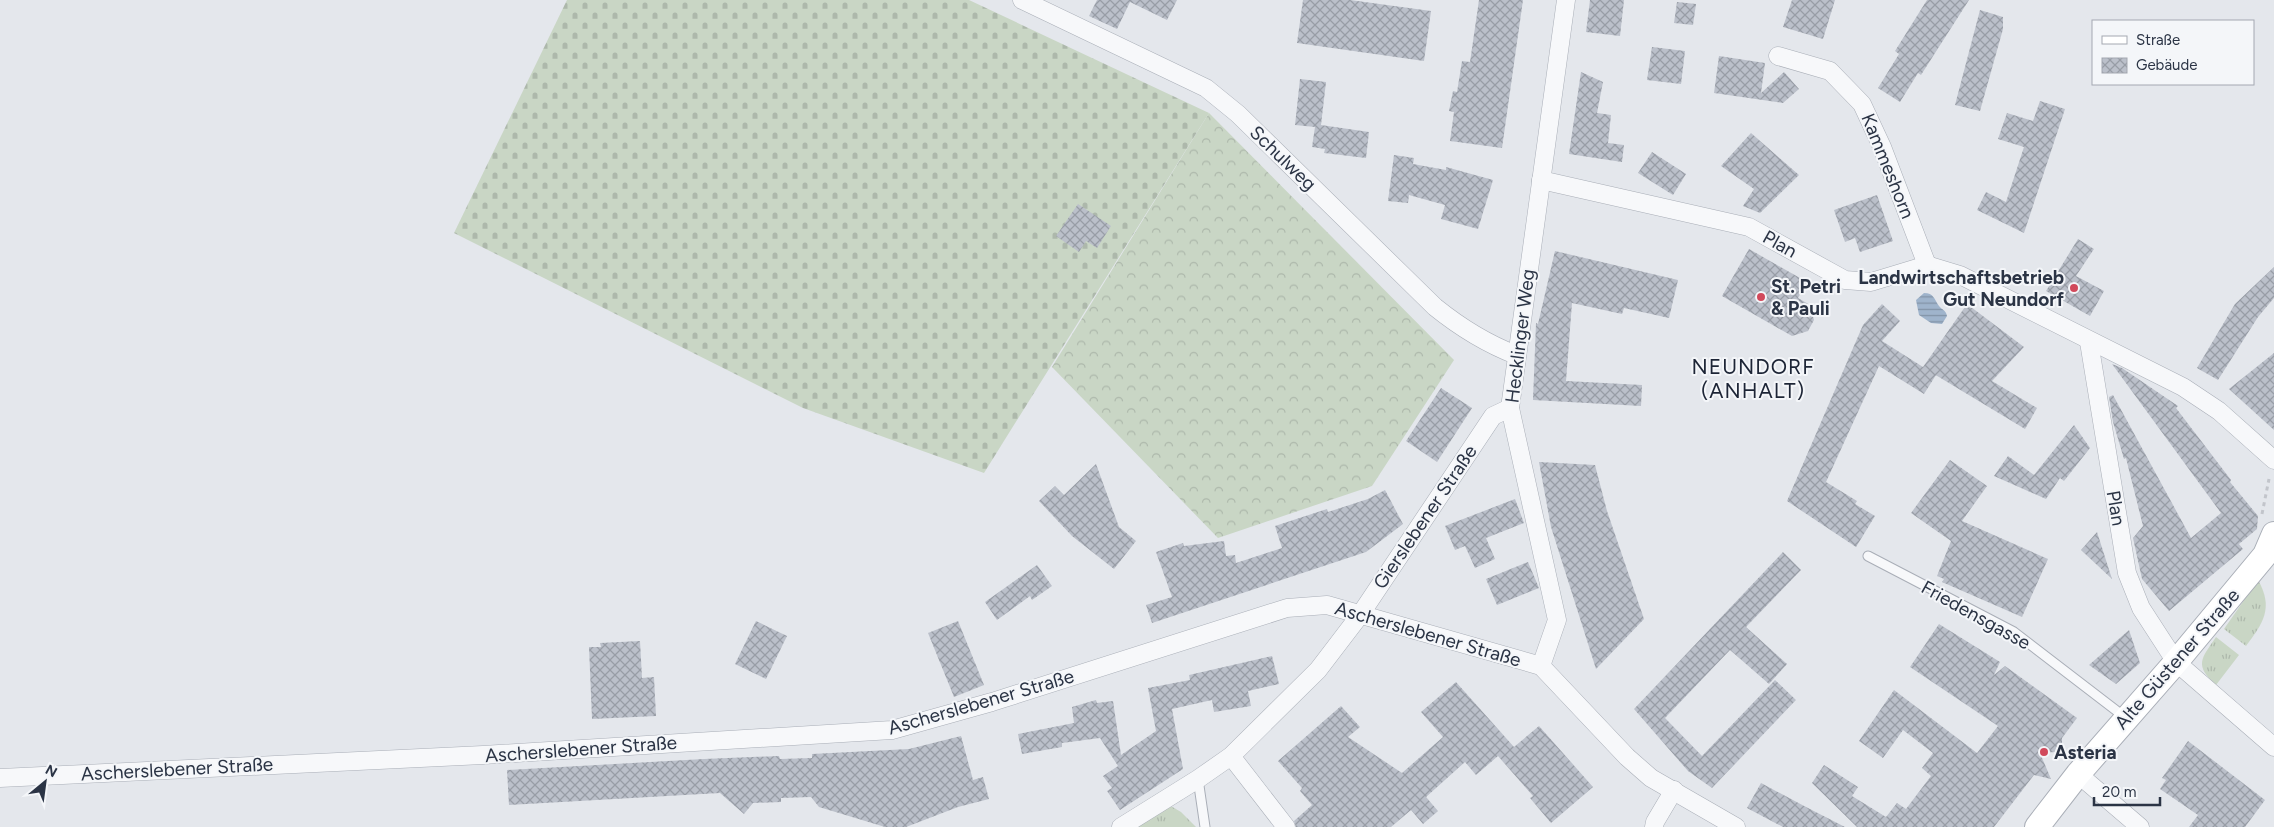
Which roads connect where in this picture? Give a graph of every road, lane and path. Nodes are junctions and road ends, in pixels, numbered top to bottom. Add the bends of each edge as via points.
1 (1022, 0) edge
2 (1566, 0) edge
3 (1778, 56) dead end
4 (1541, 180) junction
5 (1927, 265) junction
6 (2089, 342) junction
7 (1516, 356) junction
8 (1510, 408) junction
9 (2274, 460) edge
10 (2274, 534) edge
11 (1868, 556) dead end
12 (1360, 615) junction
13 (2176, 662) junction
14 (1541, 666) junction
15 (2126, 718) junction
16 (2274, 747) edge
17 (1231, 756) junction
18 (2078, 774) junction
19 (0, 778) edge
20 (1198, 779) junction
21 (1674, 790) junction
22 (2122, 821) edge
23 (1121, 827) edge
24 (1205, 827) edge
25 (1286, 827) edge
26 (1654, 827) edge
27 (1736, 827) edge
28 (2036, 827) edge
29 (2140, 827) edge

1 - 7 street, Schulweg via 1206,88 1238,114 1435,308 1464,330
2 - 4 street, Hecklinger Weg
3 - 5 street, Kammeshorn via 1830,71 1862,104
4 - 5 street, Plan via 1749,227 1845,280 1871,282
4 - 7 street, Hecklinger Weg
5 - 6 street via 1960,275
6 - 9 street via 2183,388 2219,411
6 - 13 street, Plan via 2127,573 2141,608
7 - 8 street, Hecklinger Weg
8 - 12 street, Gierslebener Straße via 1492,416
8 - 14 street, Hecklinger Weg via 1557,620
10 - 13 main road, Alte Güstener Straße via 2265,555
11 - 15 lane, Friedensgasse via 2014,632
12 - 14 street, Ascherslebener Straße
12 - 17 street, Gierslebener Straße via 1318,670
12 - 19 street, Ascherslebener Straße via 1327,606 1287,608 992,702 892,730 493,755
13 - 15 main road, Alte Güstener Straße
13 - 16 street, Plan
14 - 21 street, Ascherslebener Straße via 1626,757 1651,778
15 - 18 main road, Alte Güstener Straße
17 - 20 street, Gierslebener Straße
17 - 25 street
18 - 22 street
18 - 28 main road, Alte Güstener Straße
20 - 23 street, Gierslebener Straße
20 - 24 lane
21 - 26 street
21 - 27 street, Ascherslebener Straße
22 - 29 street

